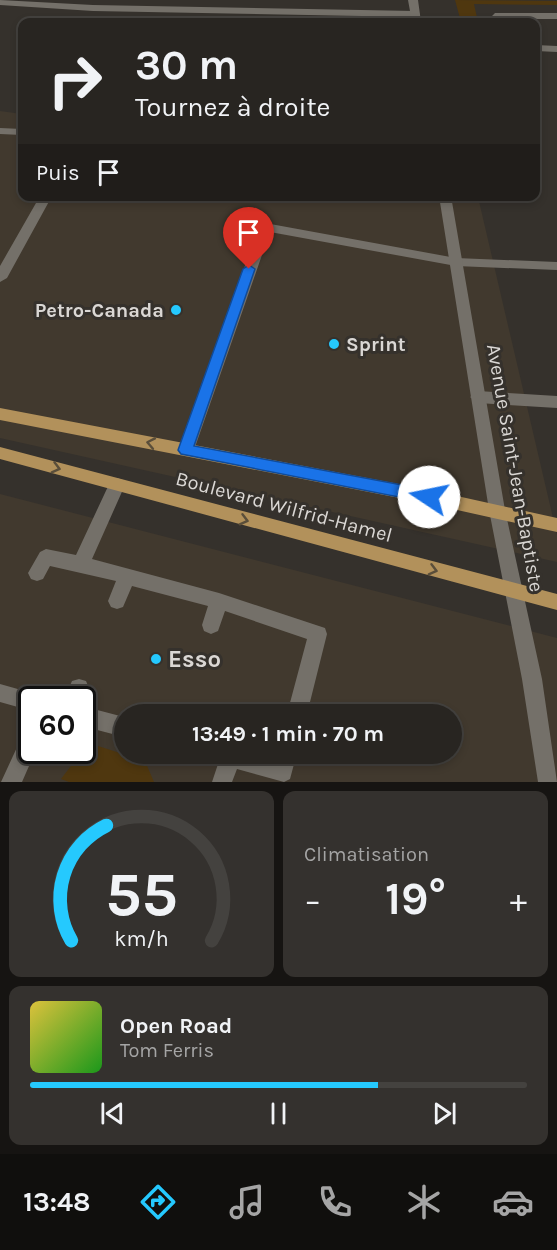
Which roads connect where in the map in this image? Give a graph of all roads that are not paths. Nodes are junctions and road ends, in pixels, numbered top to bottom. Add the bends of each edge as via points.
1 (413, 0) edge
2 (0, 2) edge
3 (94, 4) edge
4 (557, 16) edge
5 (416, 18) edge
6 (493, 18) edge
7 (540, 48) edge
8 (557, 49) edge
9 (0, 131) edge
10 (18, 132) edge
11 (43, 201) edge
12 (446, 201) edge
13 (456, 262) junction
14 (557, 266) edge
15 (0, 278) edge
16 (478, 397) junction
17 (557, 402) edge
18 (0, 414) edge
19 (186, 450) junction
20 (0, 453) edge
21 (117, 485) junction
22 (497, 510) junction
23 (557, 525) edge
24 (81, 564) junction
25 (37, 573) dead end
26 (128, 575) junction
27 (514, 591) junction
28 (117, 601) dead end
29 (219, 601) junction
30 (557, 602) edge
31 (211, 625) dead end
32 (0, 693) edge
33 (18, 698) edge
34 (300, 704) edge
35 (96, 720) edge
36 (114, 724) edge
37 (19, 764) edge
38 (223, 764) edge
39 (255, 764) edge
40 (285, 764) edge
41 (11, 782) edge
42 (222, 782) edge
43 (548, 782) edge

1 - 5 street
2 - 3 street
3 - 5 street
4 - 6 street
7 - 8 street
9 - 10 street
11 - 15 street
12 - 13 street, Avenue Saint-Jean-Baptiste
13 - 14 street
13 - 16 street, Avenue Saint-Jean-Baptiste
13 - 19 street via 265,227
16 - 17 street
16 - 22 street, Avenue Saint-Jean-Baptiste
19 -> 18 main road, Boulevard Wilfrid-Hamel
19 - 22 main road, Boulevard Wilfrid-Hamel
20 -> 21 main road, Boulevard Wilfrid-Hamel
21 - 24 street
21 -> 27 main road, Boulevard Wilfrid-Hamel
22 - 23 main road, Boulevard Wilfrid-Hamel
22 - 27 street, Avenue Saint-Jean-Baptiste
24 - 25 street via 46,556
24 - 26 street
26 - 28 street
26 - 29 street
27 - 30 main road, Boulevard Wilfrid-Hamel
27 - 43 street, Avenue Saint-Jean-Baptiste
29 - 31 street
29 - 34 street via 318,633
32 - 33 street
35 - 36 street
37 - 41 street
38 - 42 street
39 - 40 street via 283,772

